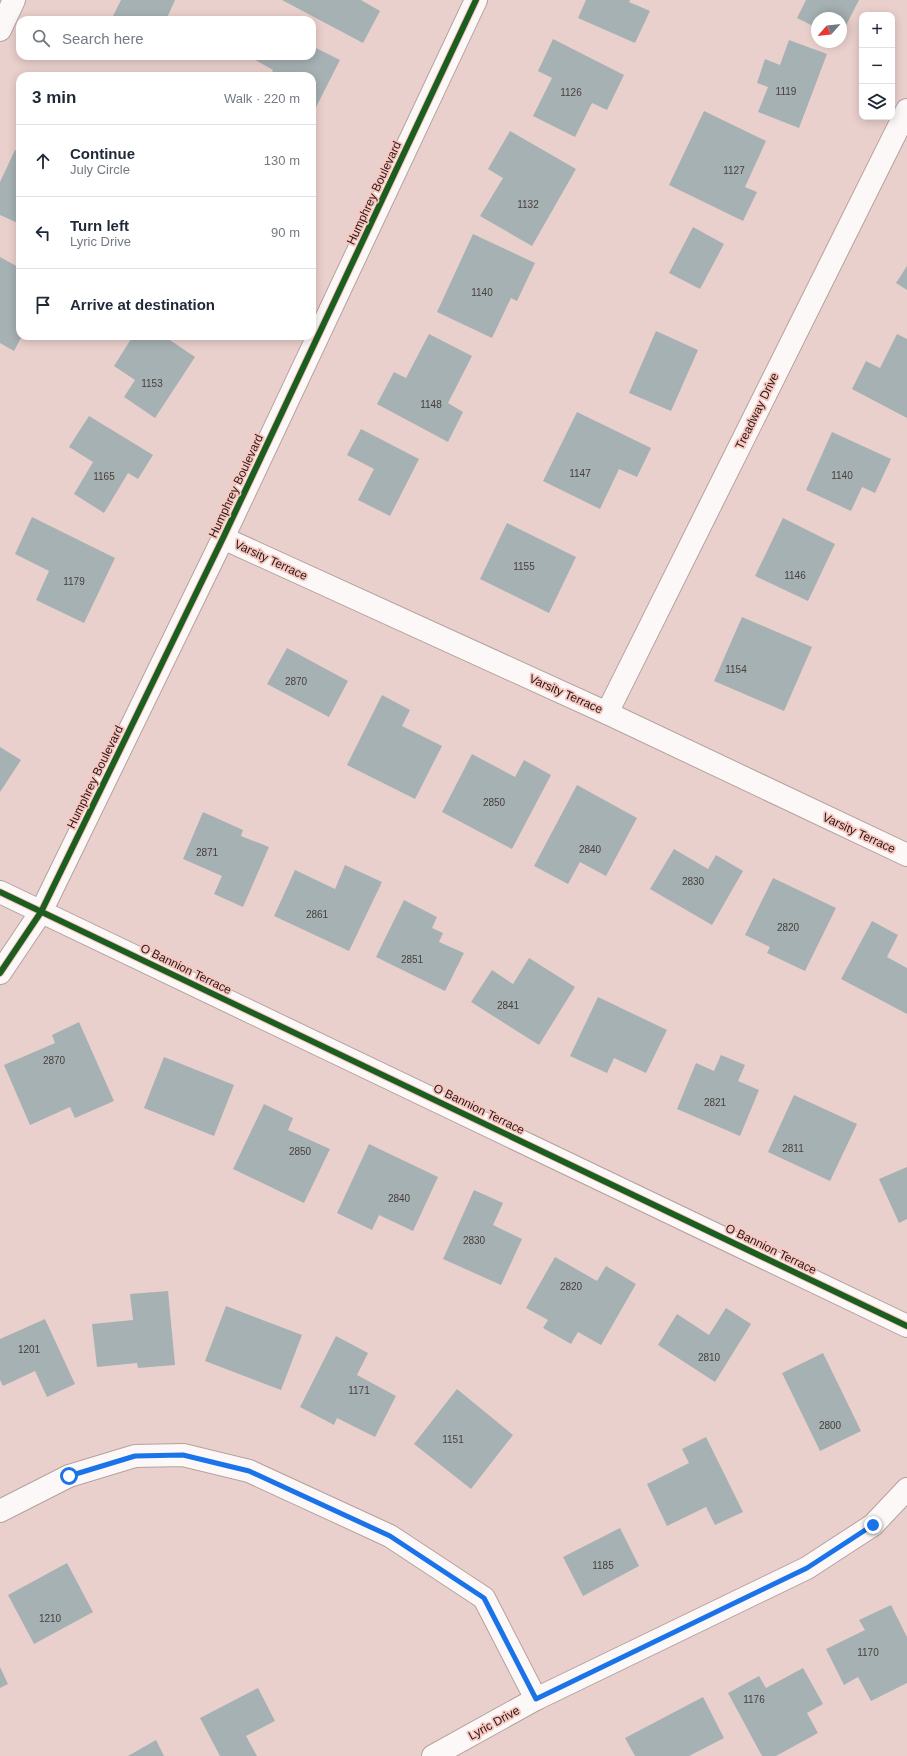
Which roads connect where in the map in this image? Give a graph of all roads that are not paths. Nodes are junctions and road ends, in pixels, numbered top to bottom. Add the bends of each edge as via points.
1 (14, 0) edge
2 (476, 0) edge
3 (0, 30) edge
4 (907, 110) edge
5 (223, 538) junction
6 (607, 713) junction
7 (907, 855) edge
8 (0, 892) edge
9 (41, 912) junction
10 (0, 973) edge
11 (907, 1326) edge
12 (907, 1489) edge
13 (0, 1511) edge
14 (536, 1699) junction
15 (433, 1756) edge

1 - 3 street
2 - 5 street, Humphrey Boulevard
4 - 6 street, Treadway Drive
5 - 6 street, Varsity Terrace
5 - 9 street, Humphrey Boulevard
6 - 7 street, Varsity Terrace
8 - 9 street, O Bannion Terrace
9 - 10 street, Humphrey Boulevard
9 - 11 street, O Bannion Terrace
12 - 14 street, Lyric Drive via 873,1525 807,1568
13 - 14 street via 69,1476 135,1456 183,1455 249,1471 390,1536 484,1598
14 - 15 street, Lyric Drive

